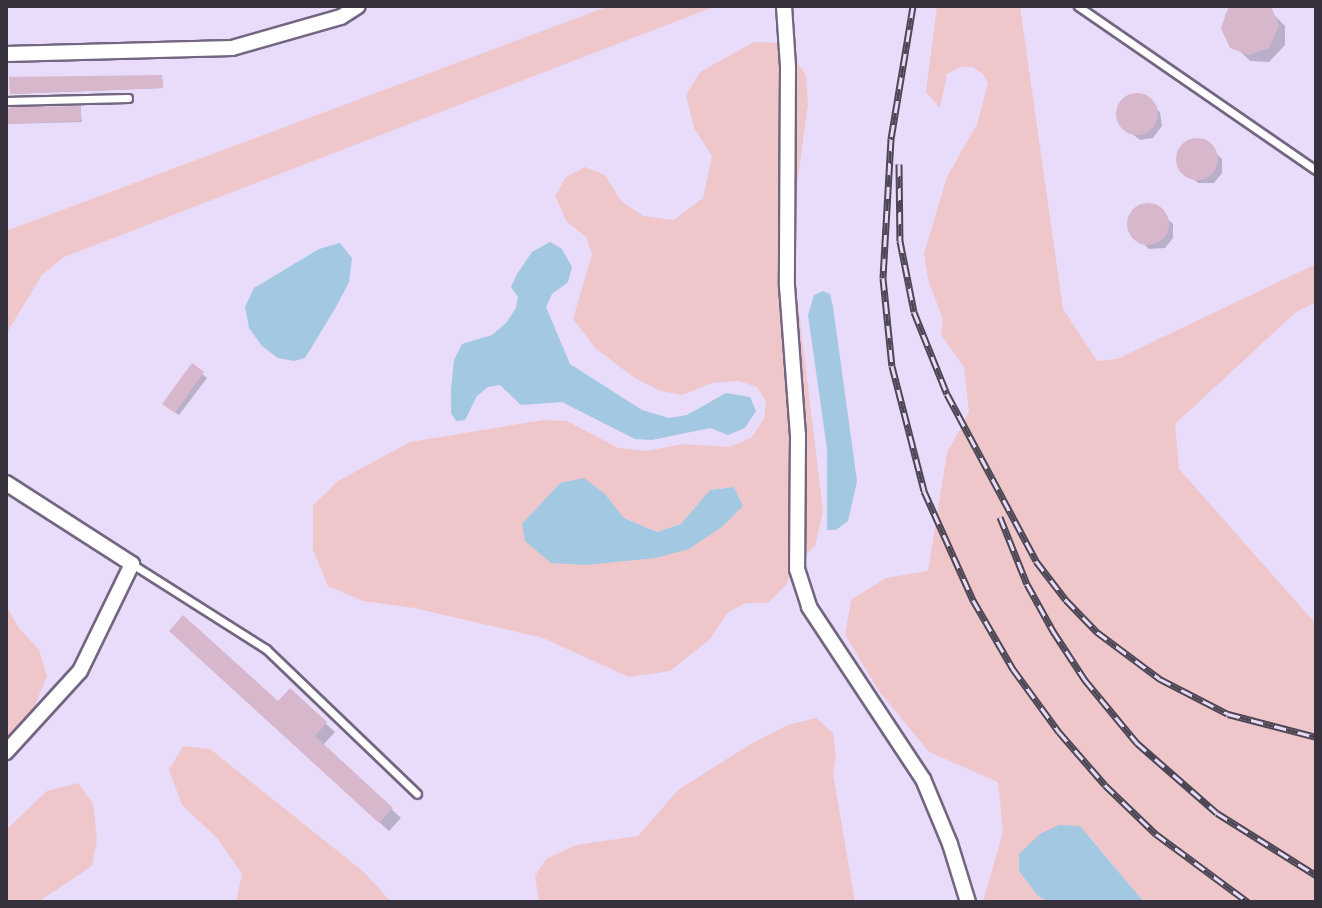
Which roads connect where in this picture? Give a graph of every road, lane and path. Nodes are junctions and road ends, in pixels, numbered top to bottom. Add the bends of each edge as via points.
1 (358, 6) edge
2 (784, 6) edge
3 (1078, 6) edge
4 (6, 54) edge
5 (128, 98) dead end
6 (6, 101) edge
7 (1316, 170) edge
8 (6, 483) edge
9 (132, 564) junction
10 (6, 752) edge
11 (417, 794) dead end
12 (968, 902) edge

1 - 4 street via 341,17 232,48
2 - 12 street via 787,286 798,435 797,569 809,607 923,779
3 - 7 lane
5 - 6 lane
8 - 9 street
9 - 10 street via 80,671
9 - 11 lane via 266,649

